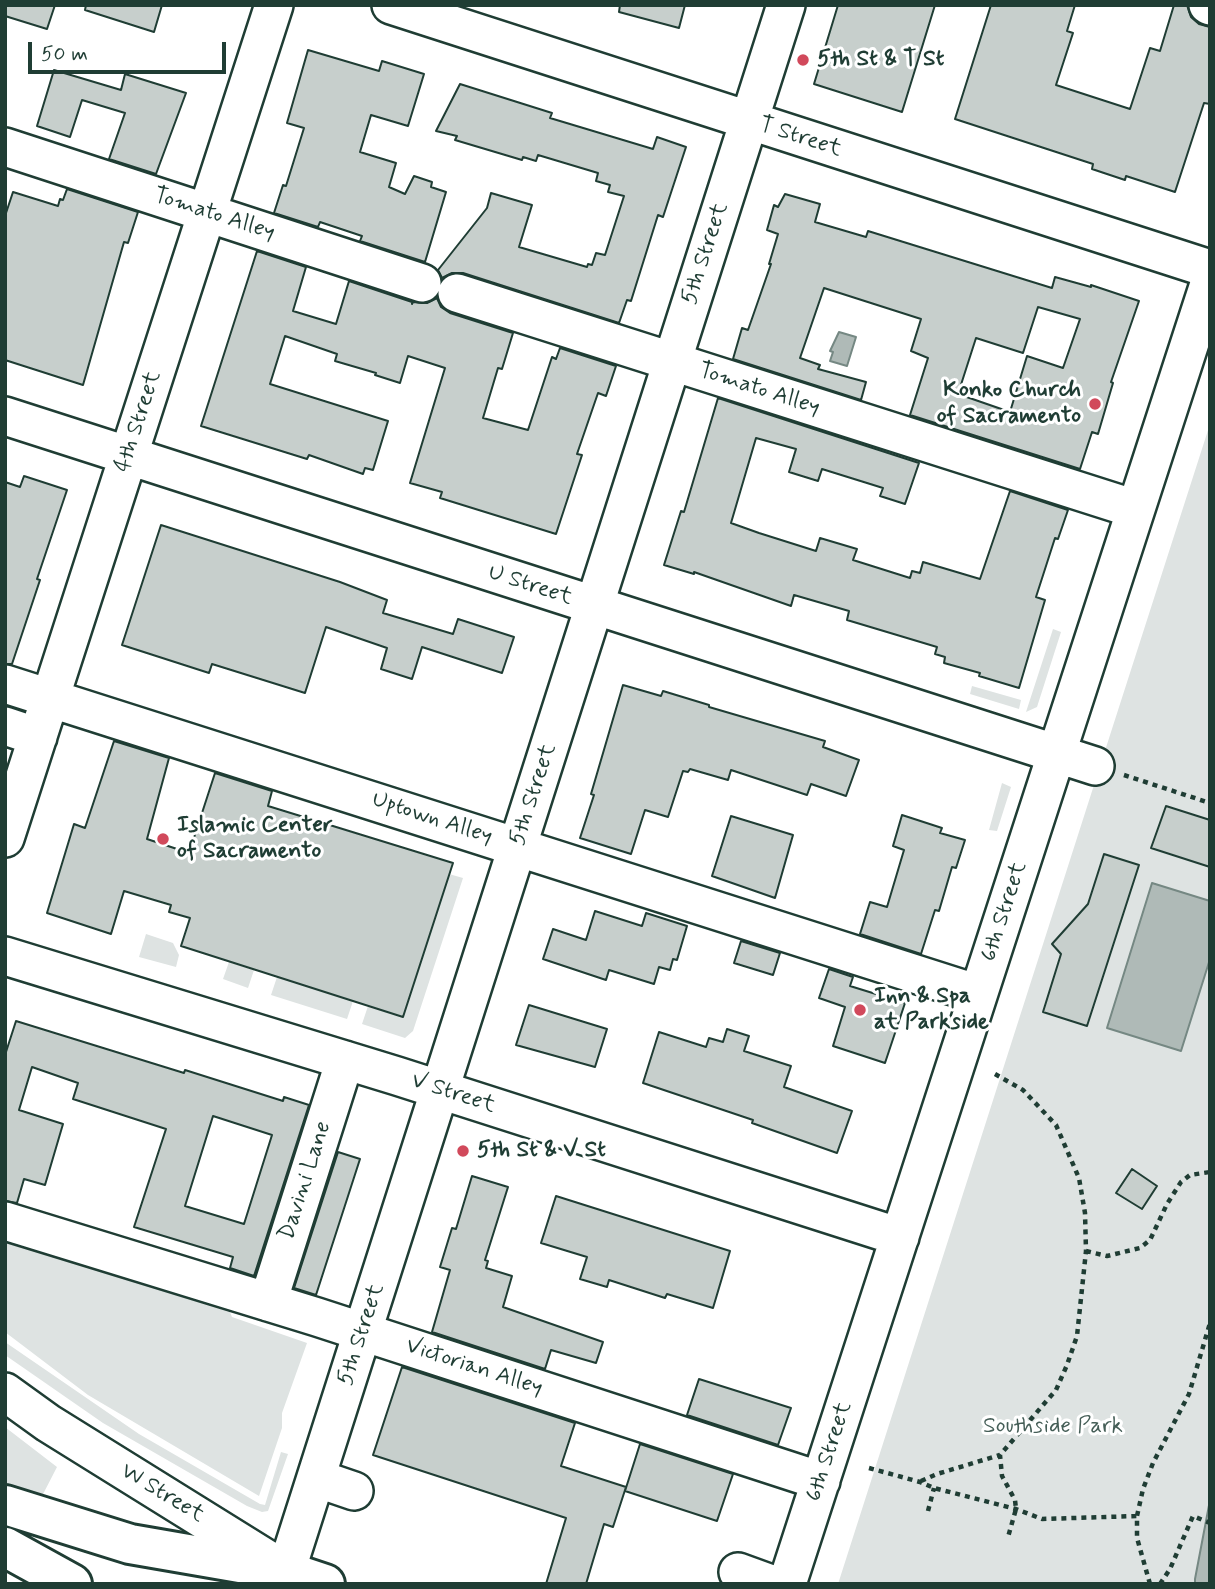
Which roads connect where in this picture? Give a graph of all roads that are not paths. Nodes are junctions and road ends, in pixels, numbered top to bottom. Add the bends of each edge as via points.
1 (274, 5) edge
2 (391, 5) edge
3 (786, 5) edge
4 (749, 121) junction
5 (5, 147) edge
6 (207, 212) junction
7 (1210, 269) edge
8 (1210, 281) edge
9 (422, 283) dead end
10 (457, 293) dead end
11 (672, 362) junction
12 (5, 416) edge
13 (128, 457) junction
14 (1135, 509) junction
15 (594, 606) junction
16 (5, 684) edge
17 (50, 699) junction
18 (22, 732) edge
19 (1056, 754) junction
20 (1095, 766) road end
21 (5, 838) edge
22 (517, 846) junction
23 (5, 956) edge
24 (978, 994) junction
25 (345, 1060) junction
26 (440, 1090) junction
27 (5, 1222) edge
28 (900, 1237) junction
29 (268, 1302) junction
30 (362, 1332) junction
31 (5, 1392) edge
32 (316, 1478) junction
33 (821, 1481) junction
34 (355, 1491) dead end
35 (5, 1505) edge
36 (5, 1547) edge
37 (284, 1577) edge
38 (72, 1584) edge
39 (325, 1584) edge
40 (787, 1584) edge

1 - 6 street, 4th Street
2 - 4 street, T Street
3 - 4 street, 5th Street
4 - 7 street, T Street
4 - 11 street, 5th Street
5 - 6 street, Tomato Alley
6 - 9 street, Tomato Alley
6 - 13 street, 4th Street
8 - 14 street, 6th Street
10 - 11 street, Tomato Alley
11 - 14 street, Tomato Alley
11 - 15 street, 5th Street
12 - 13 street, U Street
13 - 15 street, U Street
13 - 17 street, 4th Street
14 - 19 street, 6th Street
15 - 19 street, U Street
15 - 22 street, 5th Street
16 - 17 street, Uptown Alley
17 - 18 street, 4th Street
17 - 22 street, Uptown Alley
18 - 21 street, 4th Street
19 - 20 street, U Street
19 - 24 street, 6th Street
22 - 24 street, Uptown Alley
22 - 26 street, 5th Street
23 - 25 street, V Street
24 - 28 street, 6th Street
25 - 26 street, V Street
25 - 29 street, Davini Lane
26 - 28 street, V Street
26 - 30 street, 5th Street
27 - 29 street, Victorian Alley
28 - 33 street, 6th Street
29 - 30 street, Victorian Alley
30 - 32 street, 5th Street
30 - 33 street, Victorian Alley
31 - 37 street, W Street
32 - 34 street
32 - 37 street, 5th Street
33 - 40 street, 6th Street
35 - 37 main road via 130,1544
36 - 38 main road
37 - 39 main road, W Street

